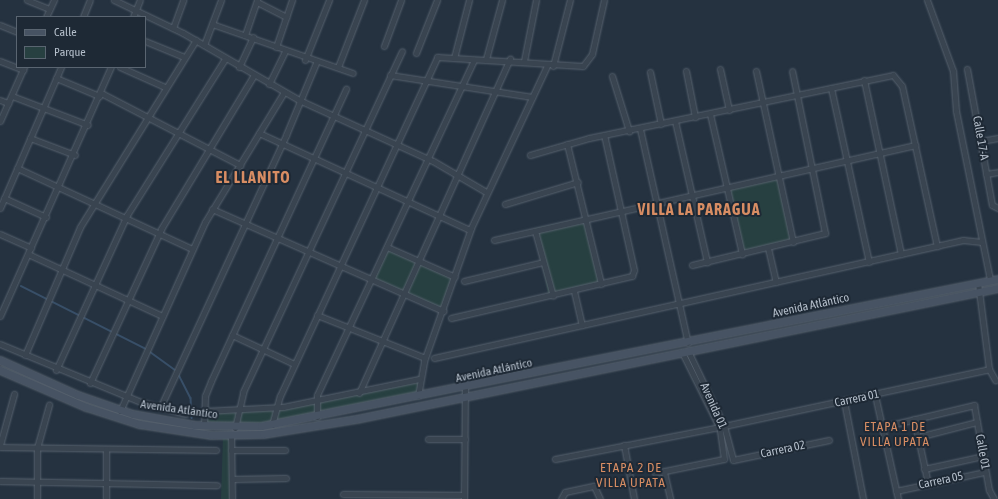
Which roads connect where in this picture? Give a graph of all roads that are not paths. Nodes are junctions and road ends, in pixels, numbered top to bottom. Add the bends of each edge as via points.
1 (27, 0) edge
2 (54, 0) edge
3 (90, 0) edge
4 (114, 0) edge
5 (140, 0) edge
6 (182, 0) edge
7 (221, 0) edge
8 (292, 0) edge
9 (329, 0) edge
10 (364, 0) edge
11 (401, 0) edge
12 (437, 0) edge
13 (468, 0) edge
14 (502, 0) edge
15 (536, 0) edge
16 (570, 0) edge
17 (604, 0) edge
18 (927, 0) edge
19 (257, 1) edge
20 (49, 9) junction
21 (134, 14) edge
22 (46, 16) edge
23 (83, 16) edge
24 (286, 17) junction
25 (146, 18) edge
26 (212, 24) junction
27 (0, 25) edge
28 (173, 28) junction
29 (16, 32) edge
30 (245, 35) junction
31 (253, 37) junction
32 (196, 40) junction
33 (146, 41) edge
34 (204, 45) junction
35 (384, 46) dead end
36 (276, 47) junction
37 (285, 51) junction
38 (402, 51) dead end
39 (416, 53) dead end
40 (184, 57) junction
41 (454, 58) junction
42 (225, 59) junction
43 (486, 59) junction
44 (510, 59) junction
45 (305, 60) junction
46 (474, 60) junction
47 (0, 61) edge
48 (524, 61) junction
49 (316, 63) junction
50 (550, 66) junction
51 (16, 67) edge
52 (239, 67) junction
53 (61, 68) edge
54 (111, 68) edge
55 (122, 68) edge
56 (338, 68) junction
57 (23, 69) edge
58 (720, 69) dead end
59 (967, 69) dead end
60 (686, 71) dead end
61 (756, 71) dead end
62 (792, 71) dead end
63 (650, 72) dead end
64 (353, 73) dead end
65 (254, 75) junction
66 (390, 75) junction
67 (612, 76) dead end
68 (56, 78) junction
69 (864, 80) junction
70 (425, 82) junction
71 (269, 84) junction
72 (165, 87) junction
73 (460, 88) junction
74 (831, 88) junction
75 (346, 89) dead end
76 (284, 92) junction
77 (495, 92) junction
78 (100, 94) junction
79 (12, 96) junction
80 (797, 96) junction
81 (532, 97) junction
82 (0, 100) edge
83 (301, 101) junction
84 (8, 103) junction
85 (762, 103) junction
86 (43, 108) junction
87 (729, 110) junction
88 (710, 114) junction
89 (147, 115) junction
90 (335, 116) junction
91 (695, 117) junction
92 (0, 121) edge
93 (675, 121) junction
94 (660, 124) junction
95 (88, 125) junction
96 (640, 129) junction
97 (365, 130) junction
98 (629, 131) junction
99 (259, 133) junction
100 (180, 134) junction
101 (604, 135) junction
102 (30, 138) junction
103 (998, 138) edge
104 (981, 141) junction
105 (282, 144) junction
106 (396, 144) junction
107 (567, 144) junction
108 (914, 145) junction
109 (210, 149) junction
110 (880, 153) junction
111 (74, 155) junction
112 (530, 155) dead end
113 (427, 158) junction
114 (315, 159) junction
115 (848, 160) junction
116 (240, 165) junction
117 (17, 168) junction
118 (813, 168) junction
119 (998, 172) edge
120 (346, 173) junction
121 (986, 174) junction
122 (457, 176) junction
123 (778, 176) junction
124 (578, 182) junction
125 (60, 187) junction
126 (726, 187) junction
127 (377, 188) junction
128 (486, 192) junction
129 (692, 194) junction
130 (4, 198) junction
131 (94, 202) junction
132 (408, 202) junction
133 (656, 203) junction
134 (505, 204) dead end
135 (0, 208) edge
136 (996, 208) edge
137 (212, 210) junction
138 (622, 210) junction
139 (46, 217) junction
140 (126, 217) junction
141 (439, 217) junction
142 (587, 217) junction
143 (244, 224) junction
144 (470, 230) junction
145 (535, 231) junction
146 (159, 233) junction
147 (0, 234) edge
148 (276, 238) junction
149 (494, 240) dead end
150 (793, 242) junction
151 (982, 242) junction
152 (937, 246) junction
153 (387, 247) junction
154 (31, 248) junction
155 (768, 248) junction
156 (192, 249) junction
157 (308, 253) junction
158 (28, 254) junction
159 (742, 254) junction
160 (901, 254) junction
161 (419, 262) junction
162 (543, 262) junction
163 (707, 262) junction
164 (869, 262) junction
165 (692, 265) dead end
166 (340, 266) junction
167 (60, 269) junction
168 (455, 278) junction
169 (371, 280) junction
170 (994, 280) edge
171 (464, 281) dead end
172 (776, 282) junction
173 (978, 283) junction
174 (601, 284) junction
175 (94, 285) junction
176 (998, 288) edge
177 (574, 291) junction
178 (979, 292) junction
179 (403, 294) junction
180 (553, 296) junction
181 (127, 299) junction
182 (679, 304) junction
183 (443, 311) junction
184 (317, 315) junction
185 (0, 316) edge
186 (162, 316) junction
187 (450, 318) dead end
188 (582, 325) junction
189 (349, 328) junction
190 (232, 335) junction
191 (381, 342) junction
192 (688, 343) junction
193 (0, 344) edge
194 (263, 350) junction
195 (685, 352) junction
196 (25, 355) junction
197 (425, 358) junction
198 (434, 358) dead end
199 (0, 360) edge
200 (294, 364) junction
201 (989, 369) junction
202 (56, 370) junction
203 (0, 371) edge
204 (419, 379) junction
205 (995, 380) dead end
206 (90, 383) junction
207 (465, 388) junction
208 (360, 393) junction
209 (14, 394) dead end
210 (875, 395) junction
211 (126, 396) junction
212 (465, 396) junction
213 (419, 397) junction
214 (316, 400) junction
215 (844, 402) junction
216 (49, 405) dead end
217 (160, 408) junction
218 (275, 408) junction
219 (120, 411) junction
220 (204, 411) junction
221 (237, 411) junction
222 (185, 414) dead end
223 (317, 418) junction
224 (914, 419) junction
225 (977, 422) junction
226 (272, 425) junction
227 (204, 426) junction
228 (721, 427) junction
229 (882, 427) junction
230 (235, 428) junction
231 (231, 436) junction
232 (918, 437) junction
233 (428, 439) dead end
234 (465, 439) junction
235 (829, 440) dead end
236 (624, 445) junction
237 (0, 446) edge
238 (37, 448) junction
239 (106, 449) junction
240 (216, 450) dead end
241 (231, 450) junction
242 (285, 450) dead end
243 (983, 456) junction
244 (555, 459) dead end
245 (736, 460) joint
246 (924, 469) junction
247 (664, 472) junction
248 (986, 472) junction
249 (655, 473) dead end
250 (286, 478) dead end
251 (232, 479) junction
252 (0, 482) edge
253 (36, 482) junction
254 (106, 483) junction
255 (928, 484) junction
256 (217, 485) dead end
257 (896, 490) junction
258 (343, 494) dead end
259 (562, 496) edge
260 (464, 497) edge
261 (36, 499) edge
262 (106, 499) edge
263 (232, 499) edge
264 (600, 499) edge
265 (634, 499) edge
266 (670, 499) edge
267 (863, 499) edge
268 (898, 499) edge
269 (994, 499) edge

1 - 20 street
2 - 20 street
3 - 23 street
4 - 21 street
5 - 21 street
6 - 28 street
7 - 26 street
8 - 24 street
9 - 45 street
10 - 56 street
11 - 35 street
12 - 39 street
13 - 41 street
14 - 43 street
15 - 48 street
16 - 50 street
17 - 50 street via 588,62 579,66
18 - 151 street via 952,71 955,103
19 - 24 street
19 - 30 street
20 - 22 street
24 - 36 street
25 - 28 street
26 - 30 street
26 - 34 street
27 - 29 street
28 - 32 street
30 - 31 street
31 - 36 street
31 - 52 street
32 - 34 street
32 - 40 street
33 - 40 street
34 - 42 street
36 - 37 street
37 - 45 street
37 - 71 street
38 - 66 street
40 - 72 street
41 - 46 street
41 - 70 street via 436,57
42 - 52 street
42 - 100 street
43 - 44 street
43 - 46 street
44 - 48 street
44 - 77 street
45 - 49 street
46 - 73 street
47 - 51 street
48 - 50 street
49 - 56 street
49 - 83 street
50 - 81 street
52 - 65 street
53 - 68 street
54 - 78 street
55 - 72 street
56 - 64 street
57 - 79 street
58 - 87 street
59 - 104 street, Calle 17-A
60 - 91 street
61 - 85 street
62 - 80 street
63 - 94 street
65 - 71 street
65 - 109 street
66 - 70 street
66 - 97 street
67 - 98 street
68 - 78 street
68 - 86 street
69 - 74 street
69 - 108 street via 890,75 898,79
69 - 110 street
70 - 73 street
70 - 106 street
71 - 76 street
72 - 89 street
73 - 77 street
73 - 113 street
74 - 80 street
74 - 115 street
75 - 90 street
76 - 83 street
76 - 99 street
77 - 81 street via 516,92
77 - 122 street
78 - 89 street
78 - 95 street
79 - 84 street
79 - 86 street
80 - 85 street
80 - 118 street
81 - 128 street
82 - 84 street
83 - 90 street
83 - 105 street
84 - 92 street
85 - 87 street
85 - 123 street
86 - 95 street
86 - 102 street
87 - 88 street
88 - 91 street
88 - 126 street
89 - 100 street
89 - 131 street
90 - 97 street
90 - 114 street
91 - 93 street
93 - 94 street
93 - 129 street
94 - 96 street
95 - 111 street
96 - 98 street
96 - 133 street
97 - 106 street
97 - 120 street
98 - 101 street
99 - 105 street
99 - 116 street
100 - 109 street
100 - 140 street
101 - 107 street
101 - 138 street
102 - 111 street
102 - 117 street
103 - 104 street
104 - 121 street, Calle 17-A
105 - 114 street
105 - 143 street
106 - 113 street
106 - 127 street
107 - 112 street
107 - 124 street
108 - 110 street
108 - 152 street
109 - 116 street
109 - 146 street
110 - 115 street
110 - 160 street
111 - 125 street
113 - 122 street
113 - 132 street
114 - 120 street
114 - 148 street
115 - 118 street
115 - 164 street
116 - 137 street
117 - 125 street
117 - 130 street
118 - 123 street
118 - 150 street via 825,231
119 - 121 street
120 - 127 street
120 - 157 street
121 - 136 street, Calle 17-A
122 - 128 street
122 - 141 street
123 - 126 street
123 - 150 street
124 - 134 street
124 - 142 street
125 - 131 street
125 - 139 street
126 - 129 street
126 - 159 street
127 - 132 street
127 - 166 street
128 - 144 street
129 - 133 street
129 - 163 street
130 - 135 street
130 - 139 street
131 - 140 street
131 - 167 street
132 - 141 street
132 - 153 street
133 - 138 street
133 - 182 street
137 - 143 street
137 - 156 street
138 - 142 street
138 - 174 street via 634,273 629,278
139 - 154 street
140 - 146 street
140 - 175 street
141 - 144 street
141 - 161 street
142 - 145 street
142 - 174 street
143 - 148 street
143 - 217 street
144 - 168 street
145 - 149 street
145 - 162 street
146 - 156 street
146 - 181 street
147 - 154 street
148 - 157 street
148 - 190 street
150 - 155 street
151 - 152 street via 963,240
151 - 170 street
152 - 160 street
153 - 161 street
153 - 169 street
154 - 158 street
155 - 159 street
155 - 172 street
156 - 186 street
157 - 166 street
157 - 194 street
158 - 167 street
158 - 185 street
159 - 163 street
160 - 164 street
161 - 168 street
161 - 179 street
162 - 171 street
162 - 180 street
163 - 165 street
164 - 172 street
166 - 169 street
166 - 184 street
167 - 175 street
167 - 196 street
168 - 183 street
169 - 179 street
169 - 189 street
170 - 173 street, Avenida Atlántico
172 - 182 street
173 - 178 street
173 - 192 street, Avenida Atlántico
174 - 177 street
175 - 181 street
175 - 202 street
176 - 178 street, Avenida Atlántico
177 - 180 street
177 - 188 street
178 - 195 street, Avenida Atlántico
178 - 201 street
179 - 183 street
179 - 191 street
180 - 187 street
181 - 186 street
181 - 206 street
182 - 188 street
182 - 192 street
183 - 197 street
184 - 189 street
184 - 200 street
186 - 211 street
188 - 198 street
189 - 191 street
189 - 214 street
190 - 194 street
190 - 220 street via 207,390
191 - 197 street
191 - 208 street
192 - 207 street, Avenida Atlántico
193 - 196 street
194 - 200 street
194 - 221 street
195 - 212 street, Avenida Atlántico
195 - 228 street, Avenida 01
196 - 202 street
197 - 204 street
199 - 219 street, Avenida Atlántico
200 - 218 street
201 - 205 street
201 - 210 street, Carrera 01
202 - 206 street
203 - 231 street, Avenida Atlántico via 128,422 184,432
204 - 208 street
204 - 213 street
206 - 211 street
207 - 212 street
207 - 213 street, Avenida Atlántico
208 - 214 street
209 - 237 street
210 - 215 street, Carrera 01
210 - 229 street
211 - 217 street
211 - 219 street
212 - 231 street, Avenida Atlántico via 288,432
212 - 234 street
213 - 223 street, Avenida Atlántico
214 - 218 street
214 - 223 street
215 - 228 street, Carrera 01
215 - 267 street
216 - 238 street
217 - 222 street
218 - 221 street
218 - 226 street
219 - 227 street, Avenida Atlántico
220 - 221 street
220 - 227 street
221 - 230 street
223 - 226 street, Avenida Atlántico
224 - 225 street, Calle 01 via 974,404
224 - 229 street
224 - 232 street
225 - 232 street
225 - 243 street, Calle 01
226 - 230 street, Avenida Atlántico
227 - 230 street, Avenida Atlántico
228 - 236 street, Carrera 01
228 - 245 street, Avenida 01 via 730,456
228 - 247 street, Avenida 01 via 725,457 722,462
229 - 257 street
231 - 241 street
232 - 246 street
233 - 234 street
234 - 260 street
235 - 245 street, Carrera 02
236 - 244 street, Carrera 01
236 - 265 street
237 - 238 street
238 - 239 street
238 - 253 street
239 - 240 street
239 - 254 street
241 - 242 street
241 - 251 street
243 - 246 street
243 - 248 street, Calle 01
246 - 255 street
247 - 249 street
247 - 266 street
248 - 255 street, Carrera 05
248 - 269 street, Calle 01
250 - 251 street
251 - 263 street
252 - 253 street
253 - 254 street
253 - 261 street
254 - 256 street
254 - 262 street
255 - 257 street, Carrera 05
257 - 268 street
258 - 260 street
259 - 264 street via 596,486

